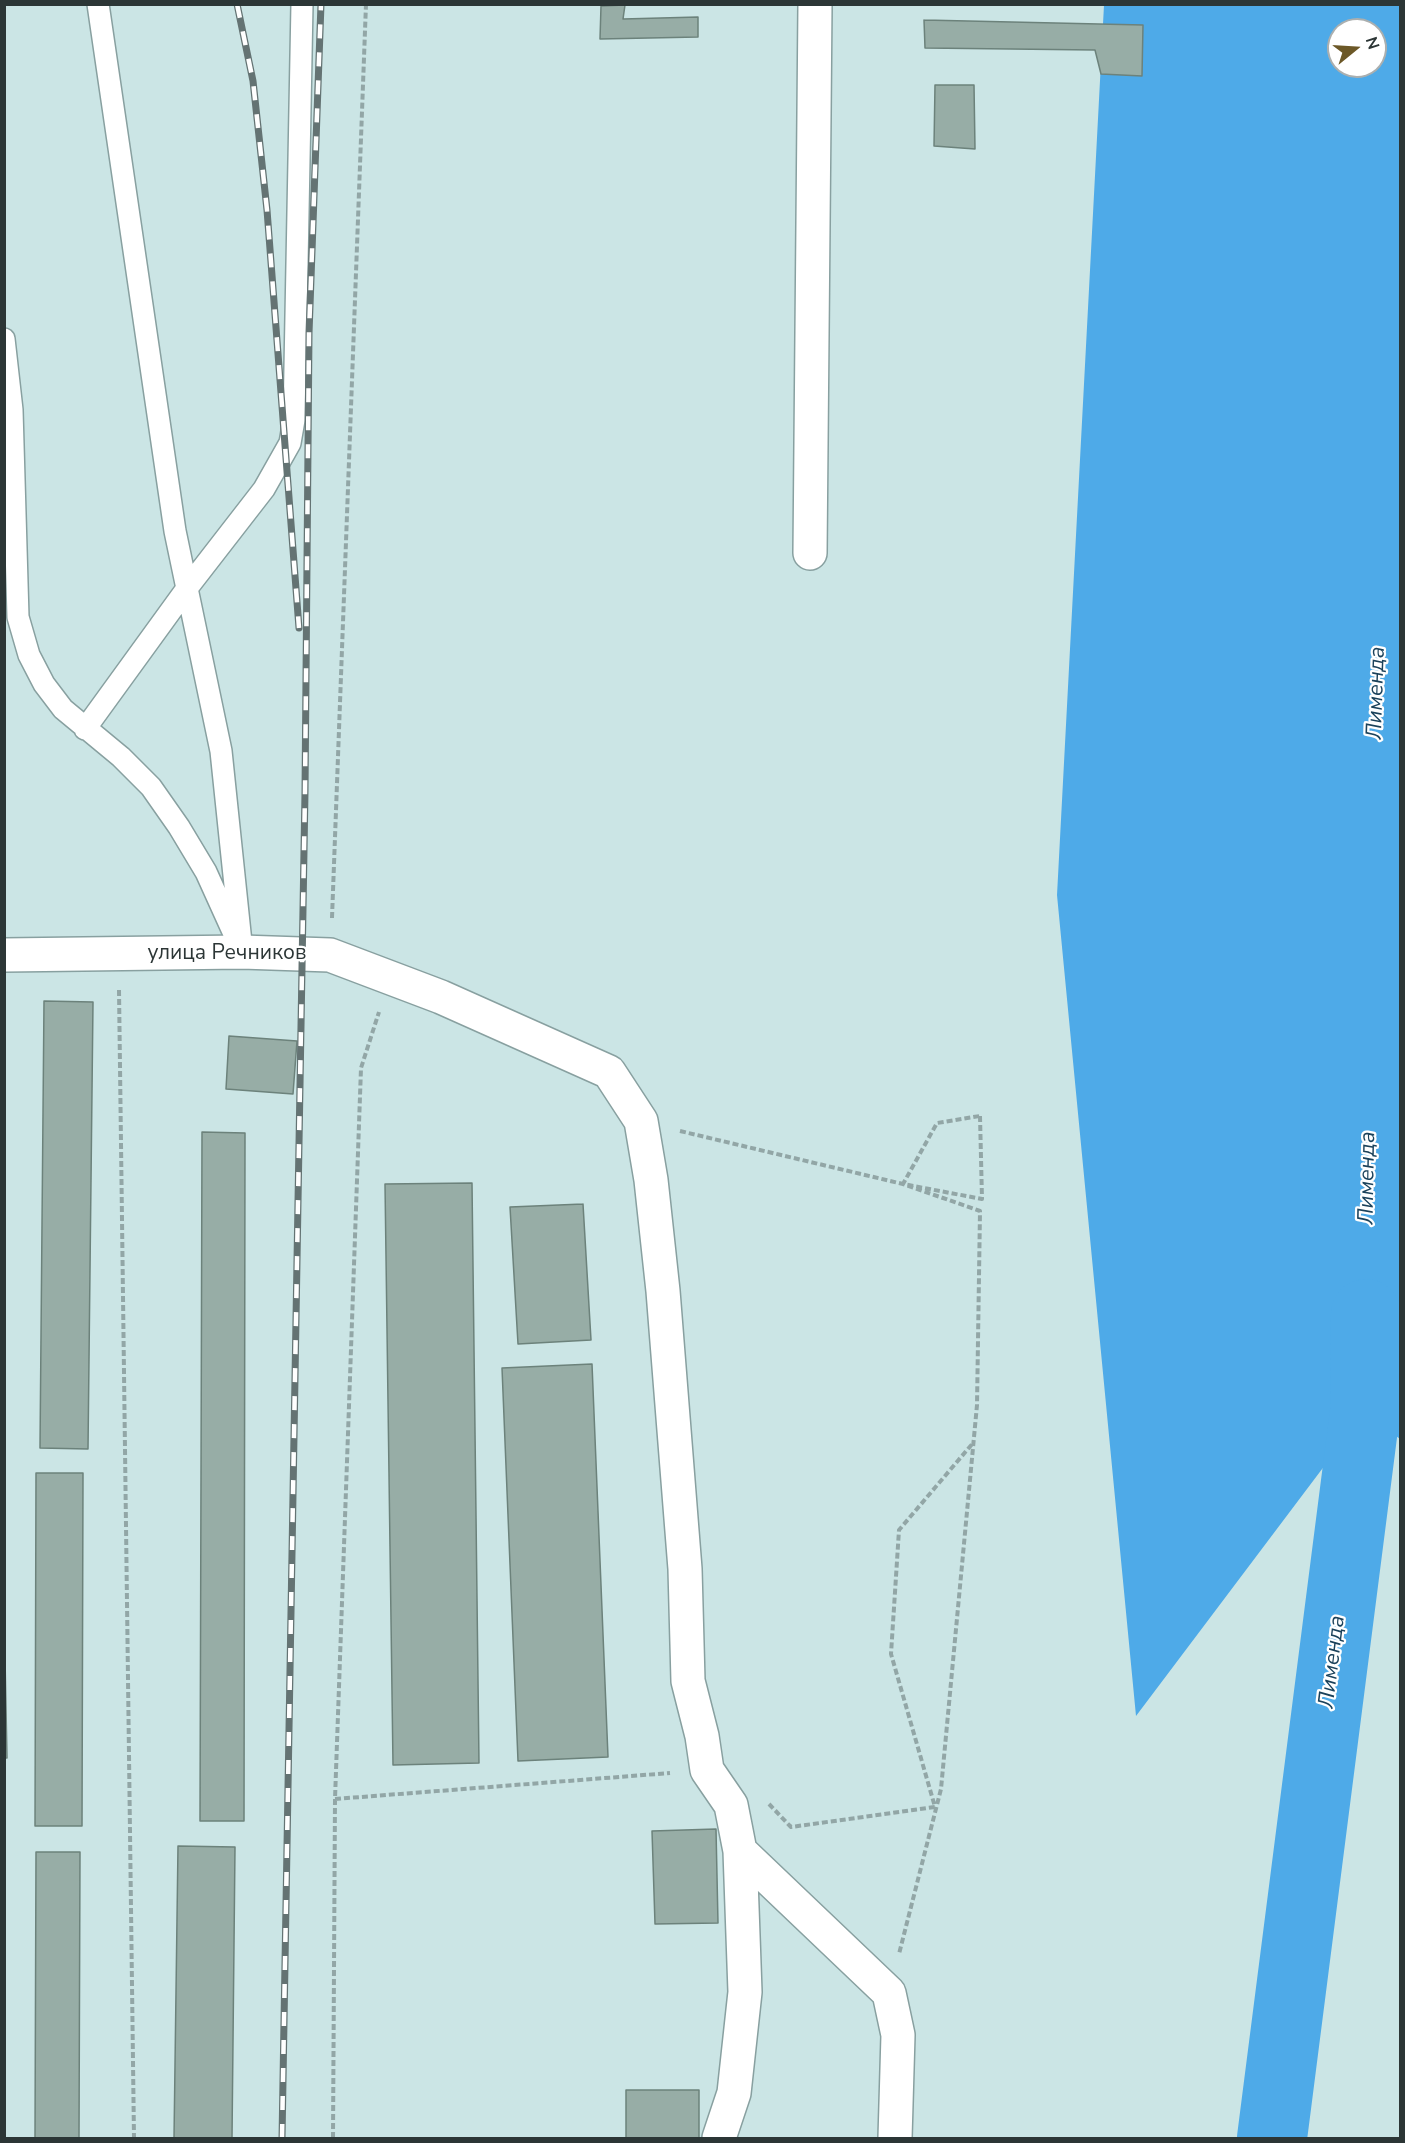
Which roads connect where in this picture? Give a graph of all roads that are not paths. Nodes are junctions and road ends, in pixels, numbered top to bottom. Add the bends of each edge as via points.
1 (98, 4) edge
2 (302, 4) edge
3 (815, 4) edge
4 (4, 339) edge
5 (810, 553) dead end
6 (188, 586) junction
7 (86, 729) junction
8 (242, 952) junction
9 (4, 955) edge
10 (740, 1851) junction
11 (719, 2139) edge
12 (895, 2139) edge

1 - 6 lane via 175,531
2 - 6 lane via 293,430 290,443 264,489
3 - 5 street
4 - 7 lane via 12,410 18,618 29,655 44,684 63,709
6 - 7 lane
6 - 8 lane via 221,751
7 - 8 lane via 151,787 179,827 206,872
8 - 9 street, улица Речников
8 - 10 street, улица Речников via 330,955 441,997 609,1072 641,1121 666,1326 685,1569 688,1681 706,1770 731,1805
10 - 11 street via 745,1992 734,2092
10 - 12 street via 890,1993 898,2035

